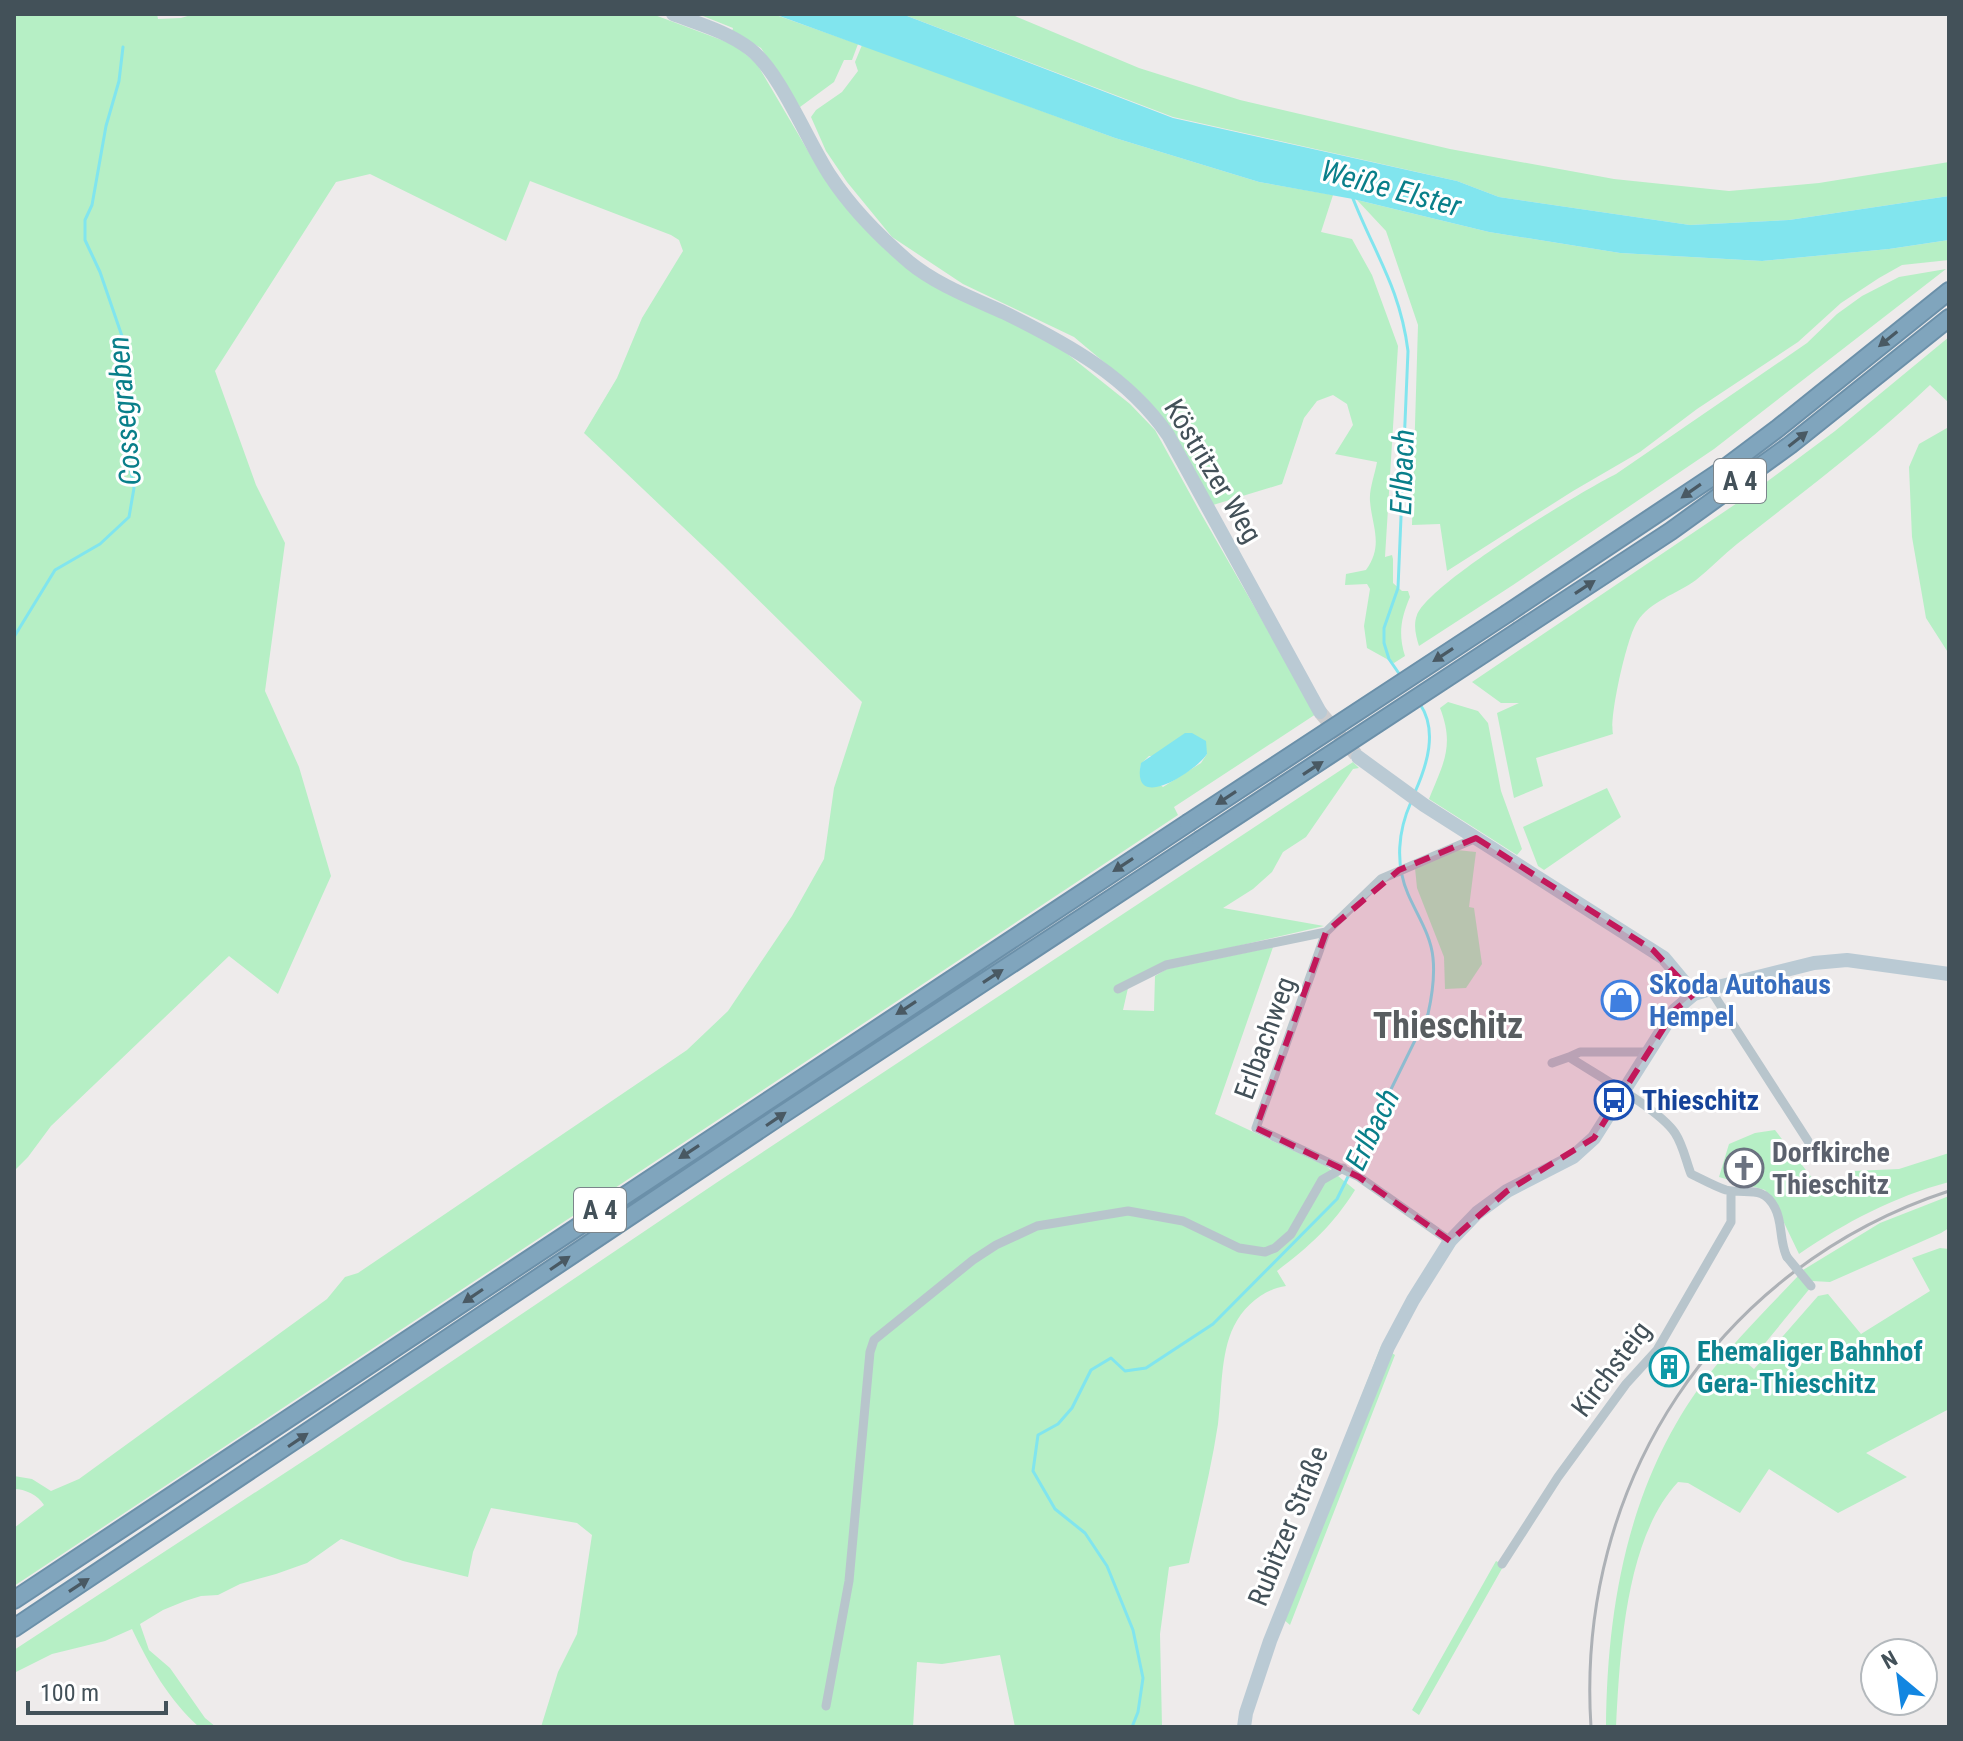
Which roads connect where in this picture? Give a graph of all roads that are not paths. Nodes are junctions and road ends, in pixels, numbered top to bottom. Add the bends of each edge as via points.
1 (673, 14) edge
2 (1949, 291) edge
3 (1949, 318) edge
4 (1320, 712) tunnel mouth
5 (1358, 757) tunnel mouth
6 (1476, 838) junction
7 (1326, 932) junction
8 (1949, 974) edge
9 (1118, 989) dead end
10 (1710, 989) junction
11 (1694, 994) junction
12 (1648, 1052) junction
13 (1569, 1057) junction
14 (1552, 1063) dead end
15 (1622, 1091) junction
16 (1808, 1141) dead end
17 (1345, 1169) junction
18 (1731, 1191) junction
19 (1450, 1241) junction
20 (1811, 1286) dead end
21 (1502, 1564) dead end
22 (14, 1600) edge
23 (14, 1628) edge
24 (826, 1706) dead end
25 (1244, 1727) edge

1 - 4 main road, Köstritzer Weg via 752,50 773,75 847,199 913,265 1097,363 1153,414
2 -> 22 highway, A 4, bridge via 1721,471
23 -> 3 highway, A 4, bridge via 780,1116 1671,531 1790,445
5 - 6 main road
6 - 7 street via 1381,879
6 - 11 main road via 1664,958
7 - 9 street via 1166,965
7 - 17 street, Erlbachweg via 1256,1128
8 - 10 main road via 1847,960
10 - 11 main road
10 - 16 street
11 - 12 main road, Rubitzer Straße via 1675,1010
12 - 13 street via 1580,1052
12 - 15 main road, Rubitzer Straße
13 - 14 street
13 - 15 street
15 - 18 street via 1669,1126 1691,1174
15 - 19 main road, Rubitzer Straße via 1584,1148 1507,1191
17 - 19 street, Erlbachweg
17 - 24 street via 1322,1180 1291,1234 1265,1252 1239,1248 1183,1221 1128,1211 1020,1232 973,1260 874,1340 851,1568
18 - 20 street, bridge via 1755,1190 1768,1197 1776,1209 1787,1257
18 - 21 street, Kirchsteig via 1731,1222 1657,1350 1558,1477
19 - 25 main road, Rubitzer Straße via 1388,1347 1270,1641

